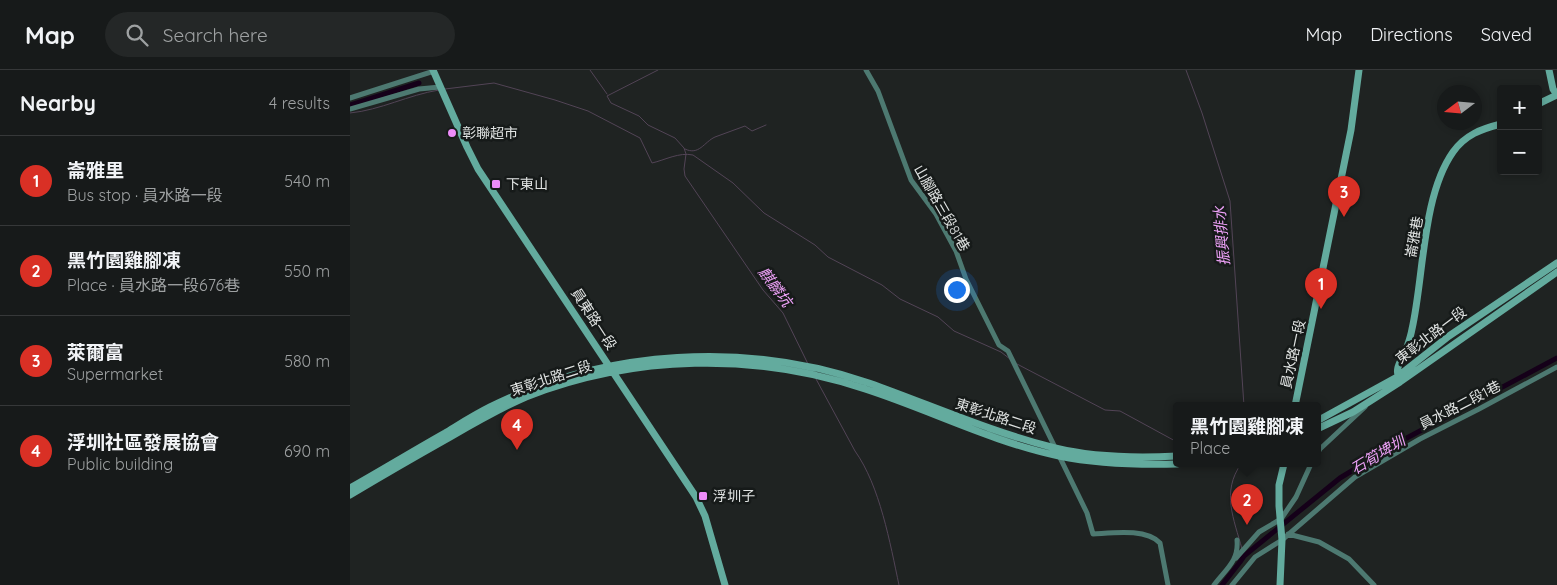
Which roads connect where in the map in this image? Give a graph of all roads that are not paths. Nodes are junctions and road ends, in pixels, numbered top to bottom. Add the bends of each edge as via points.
1 (433, 70) edge
2 (866, 70) edge
3 (1359, 70) edge
4 (1549, 70) edge
5 (440, 87) junction
6 (1557, 95) edge
7 (350, 98) edge
8 (1542, 102) edge
9 (350, 109) edge
10 (1497, 125) edge
11 (1557, 263) edge
12 (1557, 272) edge
13 (1557, 367) edge
14 (612, 369) junction
15 (812, 371) junction
16 (1398, 379) junction
17 (1372, 400) junction
18 (1296, 402) edge
19 (1321, 419) edge
20 (1321, 428) edge
21 (1056, 448) junction
22 (1321, 448) edge
23 (1059, 456) junction
24 (1173, 456) edge
25 (1173, 464) edge
26 (1283, 467) edge
27 (1310, 467) edge
28 (350, 488) edge
29 (350, 494) edge
30 (1281, 519) junction
31 (1288, 534) junction
32 (1237, 540) dead end
33 (1282, 540) junction
34 (1236, 558) junction
35 (724, 585) edge
36 (1168, 585) edge
37 (1214, 585) edge
38 (1232, 585) edge
39 (1280, 585) edge
40 (1374, 585) edge

1 - 5 street, 員東路一段
1 - 7 street
2 - 21 street, 山腳路三段81巷 via 878,91 911,180 936,214 999,345 1008,351
3 - 18 street, 員水路一段 via 1351,130
4 - 6 street
5 - 9 street via 419,89
5 - 14 street, 員東路一段 via 478,169
6 - 8 street
10 - 16 street, 崙雅巷 via 1468,136 1442,172 1429,224 1412,328 1407,349 1397,366
11 - 16 street, 東彰北路一段 via 1449,336
12 - 16 street, 東彰北路一段
13 - 31 street, 員水路二段1巷 via 1420,438 1355,477
14 - 15 street, 東彰北路二段 via 670,357 703,356 758,358
14 - 28 street, 東彰北路二段 via 568,377 490,407
14 - 29 street, 東彰北路二段 via 526,397 492,412
14 - 35 street, 員東路一段 via 696,497
15 - 21 street, 東彰北路二段 via 867,383 985,427
15 - 23 street, 東彰北路二段 via 982,433
16 - 17 street, 東彰北路一段
16 - 19 street, 東彰北路一段
17 - 20 street, 東彰北路一段
17 - 22 street
21 - 23 street, 山腳路三段81巷
21 - 24 street, 東彰北路二段 via 1097,454
23 - 25 street, 東彰北路二段 via 1097,462
23 - 36 street, 山腳路三段81巷 via 1087,513 1093,534 1126,532 1152,537 1160,544
26 - 30 street via 1279,485
27 - 30 street
30 - 33 street
30 - 34 street via 1259,532
31 - 33 street, 員水路二段1巷
31 - 40 street via 1319,542 1349,559
32 - 34 street
33 - 38 street, 員水路二段1巷 via 1255,557
33 - 39 street
34 - 37 street

